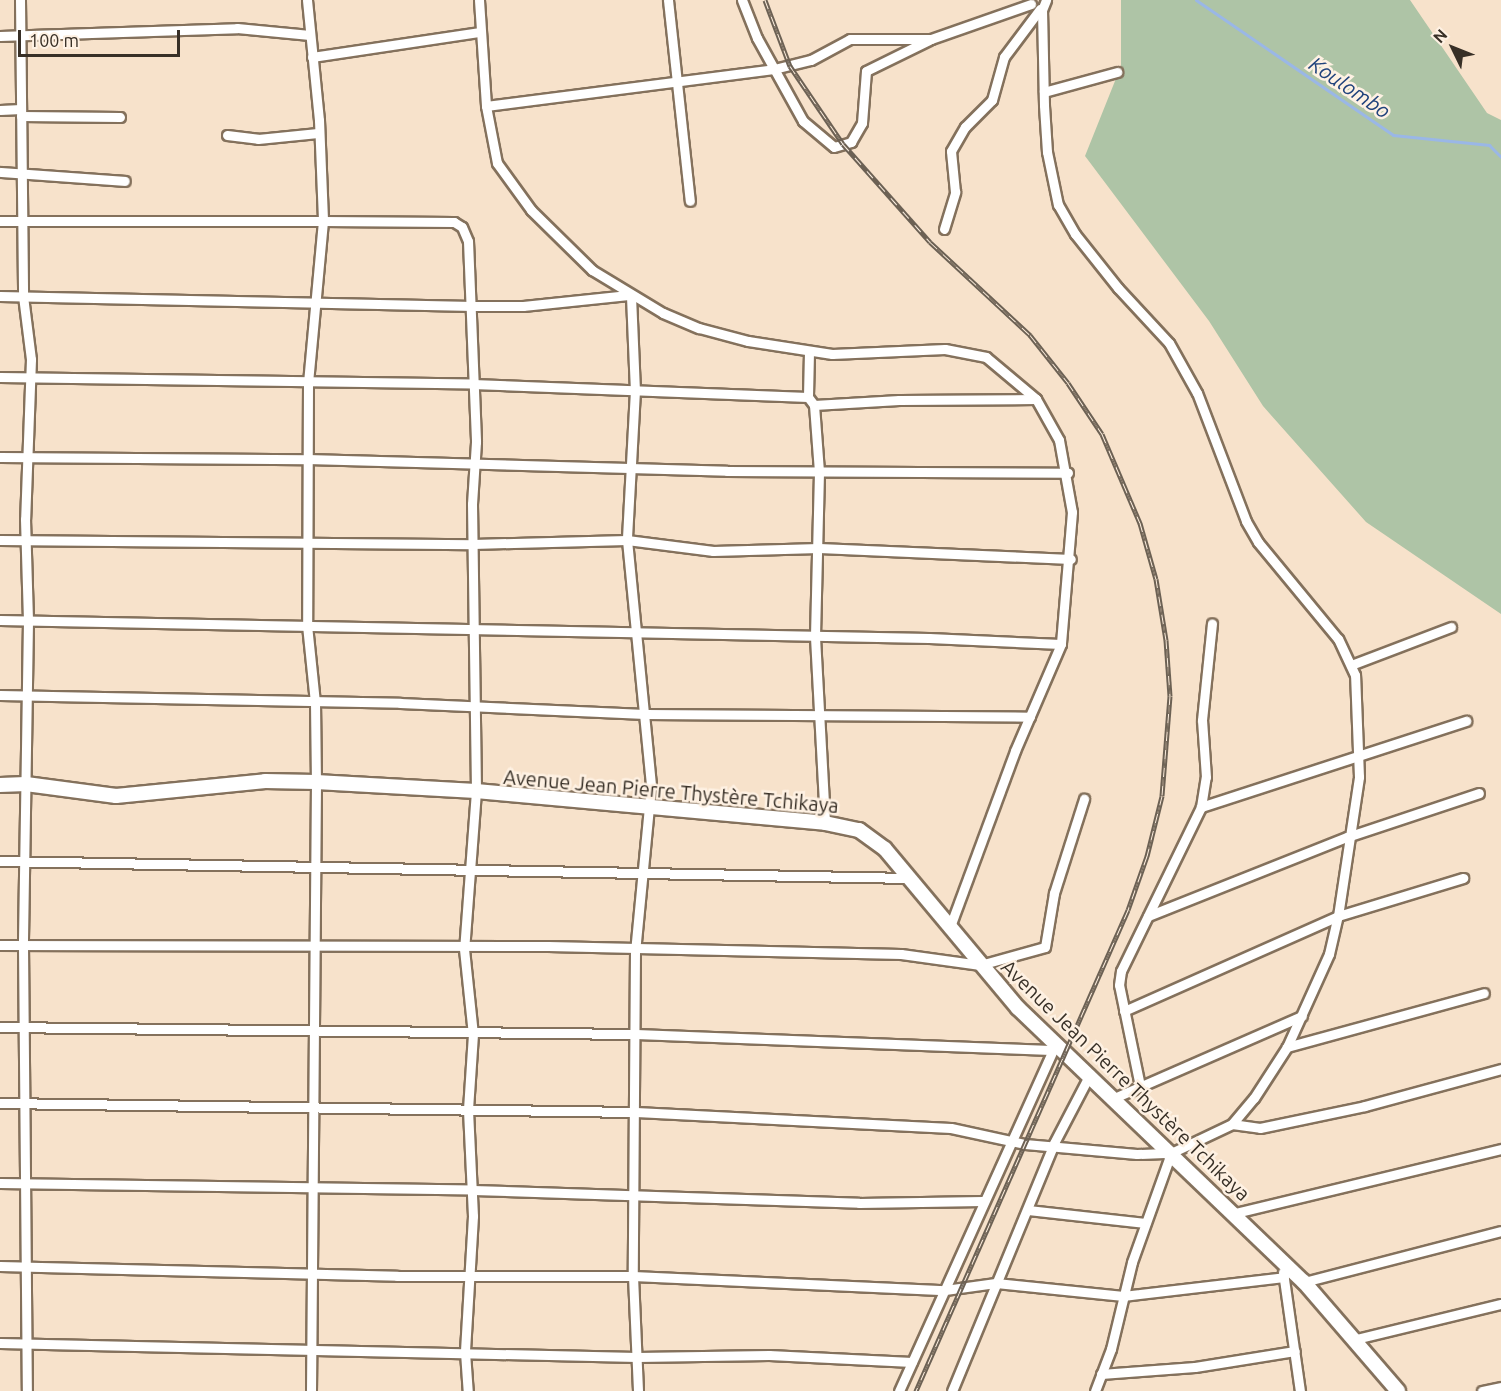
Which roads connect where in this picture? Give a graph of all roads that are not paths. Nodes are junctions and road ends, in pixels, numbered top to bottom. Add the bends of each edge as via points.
1 (20, 0) edge
2 (307, 0) edge
3 (479, 0) edge
4 (668, 0) edge
5 (742, 0) edge
6 (1046, 0) edge
7 (1035, 6) edge
8 (480, 32) junction
9 (20, 35) junction
10 (310, 35) junction
11 (0, 36) edge
12 (931, 39) junction
13 (312, 57) junction
14 (774, 69) junction
15 (1117, 72) dead end
16 (675, 85) junction
17 (1044, 93) junction
18 (486, 106) junction
19 (0, 110) edge
20 (21, 112) junction
21 (120, 117) dead end
22 (318, 133) junction
23 (227, 135) dead end
24 (0, 172) edge
25 (22, 172) junction
26 (124, 181) dead end
27 (690, 201) dead end
28 (0, 221) edge
29 (323, 221) junction
30 (22, 222) junction
31 (944, 229) dead end
32 (0, 296) edge
33 (23, 296) junction
34 (630, 296) junction
35 (316, 302) junction
36 (473, 306) junction
37 (809, 352) junction
38 (0, 377) edge
39 (31, 377) junction
40 (308, 383) junction
41 (472, 384) junction
42 (635, 390) junction
43 (1036, 399) junction
44 (811, 401) junction
45 (0, 457) edge
46 (26, 458) junction
47 (307, 459) junction
48 (473, 466) junction
49 (633, 467) junction
50 (819, 472) junction
51 (1068, 473) junction
52 (0, 540) edge
53 (26, 540) junction
54 (627, 540) junction
55 (306, 541) junction
56 (473, 544) junction
57 (819, 548) junction
58 (1071, 559) junction
59 (0, 620) edge
60 (28, 621) junction
61 (1212, 624) dead end
62 (307, 625) junction
63 (1451, 627) dead end
64 (472, 629) junction
65 (633, 634) junction
66 (815, 638) junction
67 (1061, 644) junction
68 (1351, 665) junction
69 (0, 695) edge
70 (27, 696) junction
71 (315, 702) junction
72 (473, 705) junction
73 (645, 714) junction
74 (818, 714) junction
75 (1030, 717) junction
76 (1466, 721) dead end
77 (1357, 757) junction
78 (316, 782) junction
79 (26, 784) junction
80 (0, 785) edge
81 (476, 791) junction
82 (1479, 793) dead end
83 (1084, 799) dead end
84 (1201, 807) junction
85 (651, 808) junction
86 (825, 823) junction
87 (1347, 837) junction
88 (0, 861) edge
89 (26, 862) junction
90 (314, 867) junction
91 (470, 868) junction
92 (640, 870) junction
93 (910, 878) junction
94 (1463, 878) dead end
95 (1148, 916) junction
96 (1338, 916) junction
97 (950, 927) junction
98 (0, 945) edge
99 (23, 946) junction
100 (314, 947) junction
101 (464, 949) junction
102 (635, 951) junction
103 (980, 965) junction
104 (1484, 993) dead end
105 (1124, 1011) junction
106 (1302, 1016) junction
107 (0, 1027) edge
108 (25, 1027) junction
109 (315, 1031) junction
110 (473, 1034) junction
111 (634, 1034) junction
112 (1054, 1047) junction
113 (1287, 1047) junction
114 (1501, 1069) edge
115 (1090, 1074) junction
116 (1140, 1086) junction
117 (1114, 1098) junction
118 (0, 1103) edge
119 (24, 1103) junction
120 (314, 1107) junction
121 (468, 1110) junction
122 (636, 1112) junction
123 (1232, 1124) junction
124 (1013, 1142) junction
125 (1054, 1143) junction
126 (1501, 1149) edge
127 (1171, 1153) junction
128 (0, 1184) edge
129 (25, 1184) junction
130 (310, 1188) junction
131 (473, 1190) junction
132 (635, 1197) junction
133 (983, 1201) junction
134 (1028, 1210) junction
135 (1235, 1213) junction
136 (1145, 1223) junction
137 (1501, 1231) edge
138 (1280, 1259) junction
139 (0, 1266) edge
140 (28, 1267) junction
141 (309, 1273) junction
142 (468, 1275) junction
143 (633, 1276) junction
144 (1284, 1277) junction
145 (1304, 1282) junction
146 (996, 1283) junction
147 (945, 1290) junction
148 (1123, 1296) junction
149 (1501, 1304) edge
150 (1356, 1339) junction
151 (0, 1343) edge
152 (28, 1343) junction
153 (310, 1348) junction
154 (1295, 1351) junction
155 (465, 1352) junction
156 (637, 1357) junction
157 (912, 1362) junction
158 (1101, 1374) junction
159 (1501, 1387) edge
160 (27, 1391) edge
161 (311, 1391) edge
162 (468, 1391) edge
163 (638, 1391) edge
164 (899, 1391) edge
165 (952, 1391) edge
166 (1095, 1391) edge
167 (1300, 1391) edge
168 (1398, 1391) edge
169 (1482, 1391) edge

1 - 9 street
2 - 10 street
3 - 8 street
4 - 16 street
5 - 14 street
6 - 7 street
7 - 12 street
7 - 17 street
7 - 31 street via 1004,57 992,100 965,127 951,151 955,192
8 - 13 street
8 - 18 street
9 - 10 street via 237,28
9 - 11 street
9 - 20 street
10 - 13 street
12 - 14 street via 850,39 811,60
12 - 14 street via 866,71 862,123 851,142 834,147 803,121
13 - 22 street
14 - 16 street
15 - 17 street
16 - 18 street
16 - 27 street
17 - 68 street via 1051,175 1065,219 1132,305 1169,343 1197,393 1246,521 1258,542 1338,639
18 - 34 street via 497,163 531,210 592,270
19 - 20 street
20 - 21 street
20 - 25 street
22 - 23 street via 258,139
22 - 29 street
24 - 25 street
25 - 26 street
25 - 30 street
28 - 30 street
29 - 30 street
29 - 35 street
29 - 36 street via 454,222 462,227 468,241
30 - 33 street
32 - 33 street
33 - 35 street via 68,300
33 - 39 street
34 - 36 street via 523,306
34 - 37 street via 699,328
34 - 42 street
35 - 36 street
35 - 40 street
36 - 41 street
37 - 43 street via 945,349 986,357
37 - 44 street
38 - 39 street
39 - 40 street
39 - 46 street
40 - 41 street
40 - 47 street
41 - 42 street
41 - 48 street
42 - 44 street
42 - 49 street
43 - 44 street
43 - 51 street via 1059,440
44 - 50 street
45 - 46 street
46 - 47 street
46 - 53 street
47 - 48 street
47 - 55 street
48 - 49 street
48 - 56 street
49 - 50 street
49 - 54 street
50 - 51 street
50 - 57 street
51 - 58 street
52 - 53 street
53 - 55 street
53 - 60 street
54 - 56 street
54 - 57 street via 713,551
54 - 65 street
55 - 56 street
55 - 62 street
56 - 64 street
57 - 58 street
57 - 66 street
58 - 67 street
59 - 60 street
60 - 62 street
60 - 70 street
61 - 84 street via 1202,720 1206,777
62 - 64 street
62 - 71 street
63 - 68 street
64 - 65 street
64 - 72 street
65 - 66 street
65 - 73 street
66 - 67 street
66 - 74 street
67 - 75 street
68 - 77 street via 1358,726
69 - 70 street
70 - 71 street
70 - 79 street
71 - 72 street
71 - 78 street
72 - 73 street
72 - 81 street
73 - 74 street
73 - 85 street
74 - 75 street
74 - 86 street
75 - 97 street
76 - 77 street
77 - 84 street
77 - 87 street via 1359,777
78 - 79 street, Avenue Jean Pierre Thystère Tchikaya via 265,781 116,796
78 - 81 street, Avenue Jean Pierre Thystère Tchikaya
78 - 90 street
79 - 80 street, Avenue Jean Pierre Thystère Tchikaya
79 - 89 street
81 - 85 street, Avenue Jean Pierre Thystère Tchikaya
81 - 91 street
82 - 87 street
83 - 103 street via 1054,893 1045,947
84 - 95 street
85 - 86 street, Avenue Jean Pierre Thystère Tchikaya
85 - 92 street
86 - 93 street, Avenue Jean Pierre Thystère Tchikaya via 860,830
87 - 95 street
87 - 96 street
88 - 89 street
89 - 90 street
89 - 99 street
90 - 91 street
90 - 100 street
91 - 92 street
91 - 101 street
92 - 93 street via 779,878
92 - 102 street
93 - 97 street, Avenue Jean Pierre Thystère Tchikaya
94 - 96 street
95 - 105 street via 1121,971 1119,985
96 - 105 street
96 - 106 street via 1329,954
97 - 103 street, Avenue Jean Pierre Thystère Tchikaya
98 - 99 street
99 - 100 street
99 - 108 street
100 - 101 street
100 - 109 street
101 - 102 street via 548,946
101 - 110 street
102 - 103 street via 901,954
102 - 111 street
103 - 112 street, Avenue Jean Pierre Thystère Tchikaya
104 - 113 street
105 - 116 street
106 - 113 street
106 - 116 street
107 - 108 street
108 - 109 street
108 - 119 street
109 - 110 street
109 - 120 street
110 - 111 street
110 - 121 street
111 - 112 street
111 - 122 street
112 - 115 street, Avenue Jean Pierre Thystère Tchikaya
112 - 124 street
113 - 123 street
114 - 123 street via 1365,1106 1260,1128
115 - 117 street, Avenue Jean Pierre Thystère Tchikaya
115 - 125 street
116 - 117 street
117 - 127 street, Avenue Jean Pierre Thystère Tchikaya
118 - 119 street
119 - 120 street
119 - 129 street
120 - 121 street
120 - 130 street
121 - 122 street
121 - 131 street
122 - 124 street via 951,1128
122 - 132 street
123 - 127 street
124 - 125 street
124 - 133 street
125 - 127 street via 1137,1154
125 - 134 street
126 - 135 street
127 - 135 street, Avenue Jean Pierre Thystère Tchikaya
127 - 136 street
128 - 129 street
129 - 130 street
129 - 140 street
130 - 131 street
130 - 141 street
131 - 132 street
131 - 142 street
132 - 133 street via 859,1203
132 - 143 street
133 - 147 street
134 - 136 street
134 - 146 street
135 - 138 street, Avenue Jean Pierre Thystère Tchikaya
136 - 148 street
137 - 145 street
138 - 144 street
138 - 145 street, Avenue Jean Pierre Thystère Tchikaya
139 - 140 street
140 - 141 street
140 - 152 street
141 - 142 street
141 - 153 street
142 - 143 street
142 - 155 street
143 - 147 street
143 - 156 street
144 - 148 street
144 - 154 street
145 - 150 street, Avenue Jean Pierre Thystère Tchikaya
146 - 147 street
146 - 148 street
146 - 165 street
147 - 157 street
148 - 158 street via 1112,1349
149 - 150 street
150 - 168 street, Avenue Jean Pierre Thystère Tchikaya
151 - 152 street
152 - 153 street
152 - 160 street
153 - 155 street
153 - 161 street
154 - 158 street via 1195,1367
154 - 167 street
155 - 156 street
155 - 162 street
156 - 157 street via 769,1355
156 - 163 street
157 - 164 street
158 - 166 street
159 - 169 street

